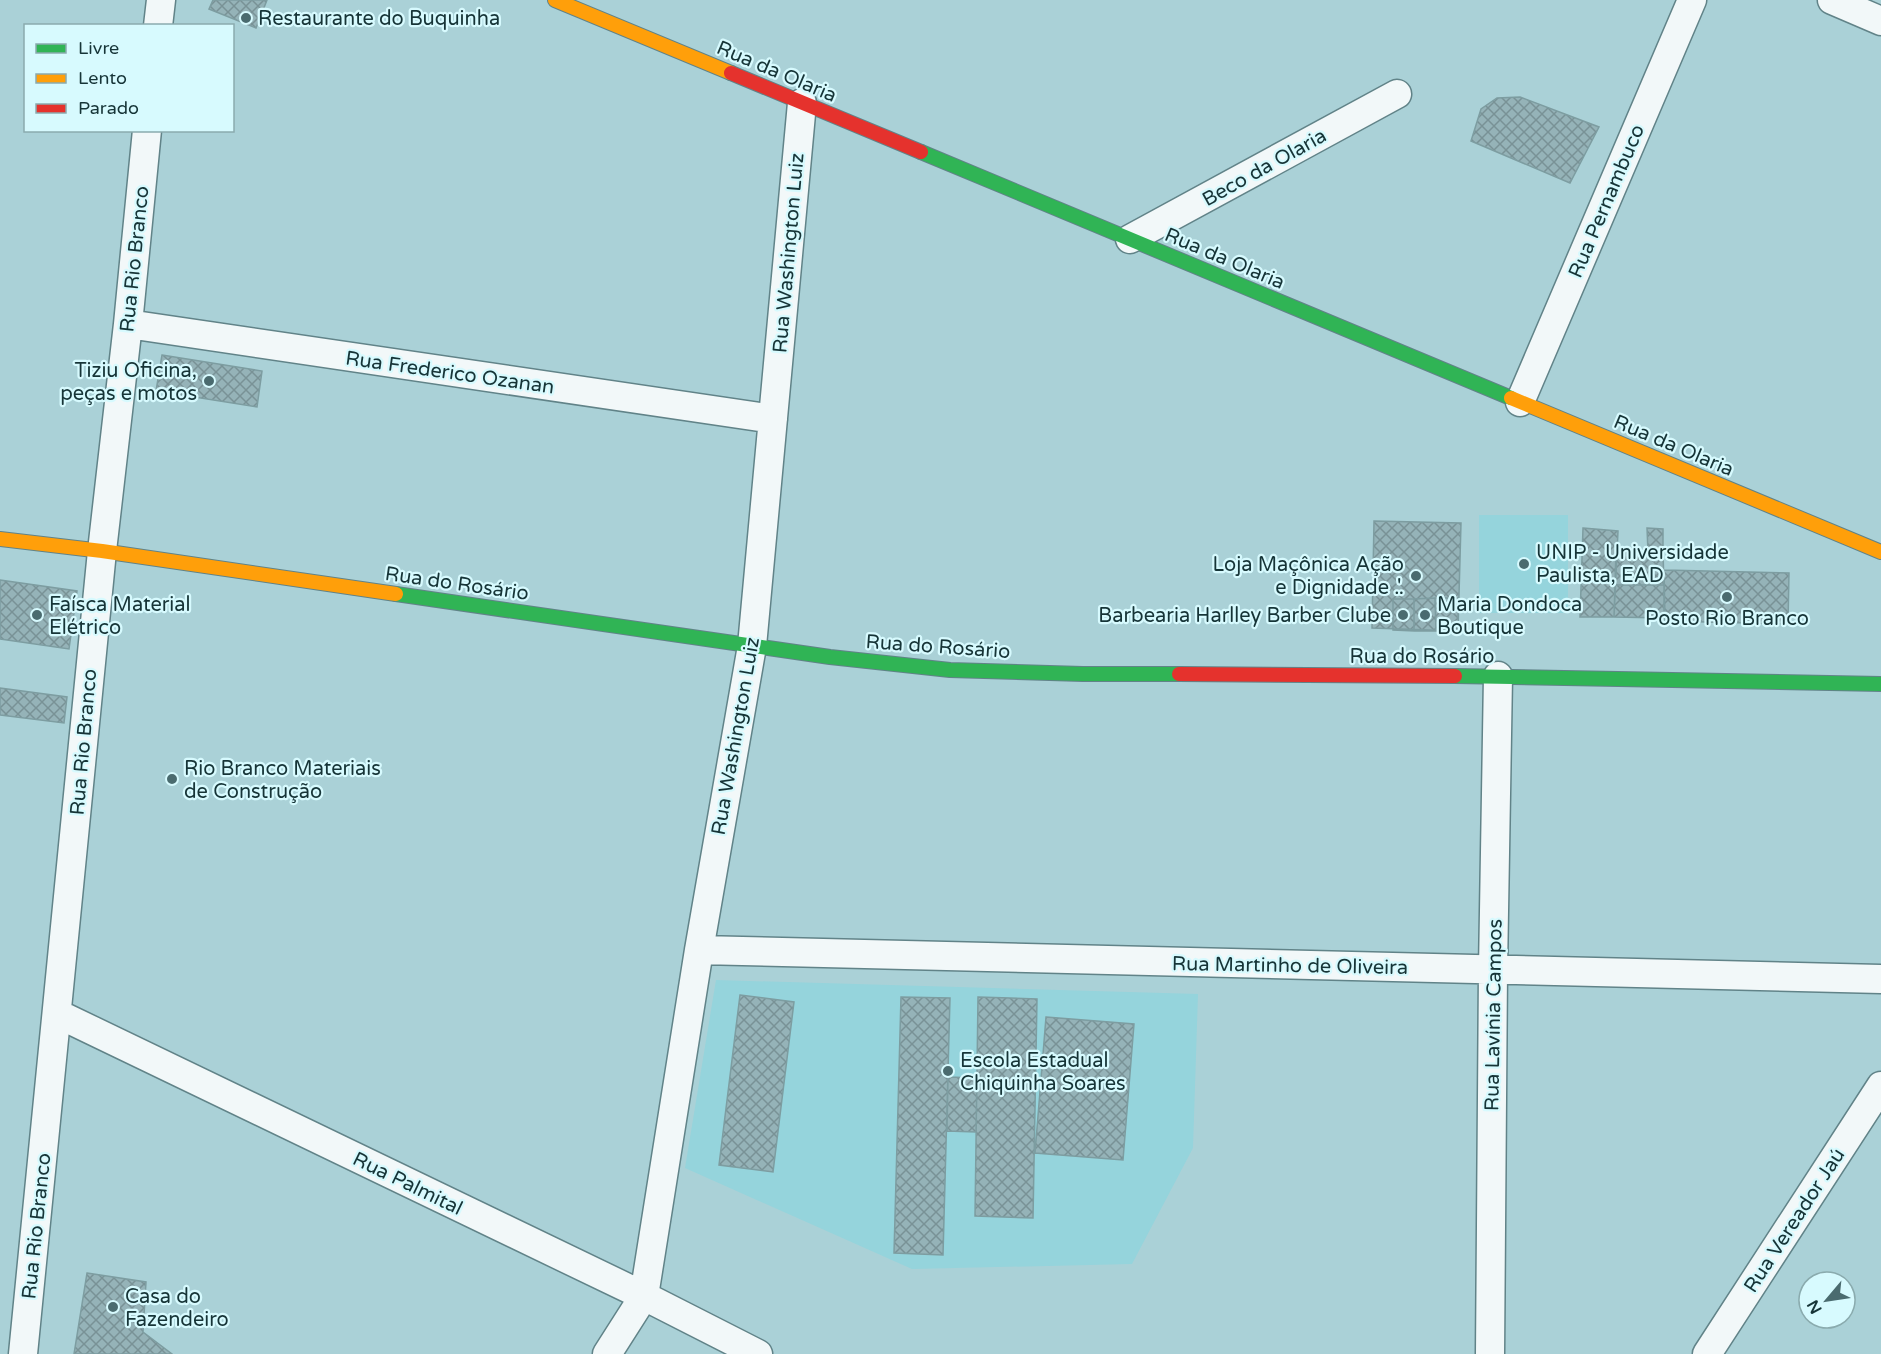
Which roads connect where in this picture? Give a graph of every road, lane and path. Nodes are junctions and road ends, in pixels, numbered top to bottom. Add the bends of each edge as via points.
1 (161, 0) edge
2 (555, 0) edge
3 (1692, 0) edge
4 (1832, 0) edge
5 (1881, 21) edge
6 (158, 24) edge
7 (1397, 94) dead end
8 (802, 103) junction
9 (147, 132) edge
10 (1130, 239) junction
11 (128, 324) junction
12 (1520, 402) junction
13 (773, 419) junction
14 (0, 539) edge
15 (102, 551) junction
16 (1881, 552) edge
17 (752, 646) junction
18 (1498, 676) junction
19 (1881, 684) edge
20 (699, 950) junction
21 (1493, 970) junction
22 (1881, 979) edge
23 (58, 1014) junction
24 (1881, 1086) edge
25 (644, 1296) junction
26 (23, 1354) edge
27 (607, 1354) edge
28 (758, 1354) edge
29 (1490, 1354) edge
30 (1707, 1354) edge

1 - 6 street
2 - 8 main road, Rua da Olaria
3 - 12 street, Rua Pernambuco
4 - 5 street
7 - 10 street, Beco da Olaria
8 - 10 main road, Rua da Olaria
8 - 13 street, Rua Washington Luiz
9 - 11 street, Rua Rio Branco
10 - 12 main road, Rua da Olaria
11 - 13 street, Rua Frederico Ozanan
11 - 15 street, Rua Rio Branco
12 - 16 main road, Rua da Olaria
13 - 17 street, Rua Washington Luiz
14 - 15 main road, Rua do Rosário
15 - 17 main road, Rua do Rosário
15 - 23 street, Rua Rio Branco
17 - 18 main road, Rua do Rosário via 950,670
17 - 20 street, Rua Washington Luiz
18 - 19 main road, Rua do Rosário
18 - 21 street, Rua Lavínia Campos
20 - 21 street, Rua Martinho de Oliveira
20 - 25 street, Rua Washington Luiz
21 - 22 street, Rua Martinho de Oliveira
21 - 29 street, Rua Lavínia Campos
23 - 25 street, Rua Palmital
23 - 26 street, Rua Rio Branco
24 - 30 street, Rua Vereador Jaú
25 - 27 street, Rua Washington Luiz
25 - 28 street, Rua Palmital

